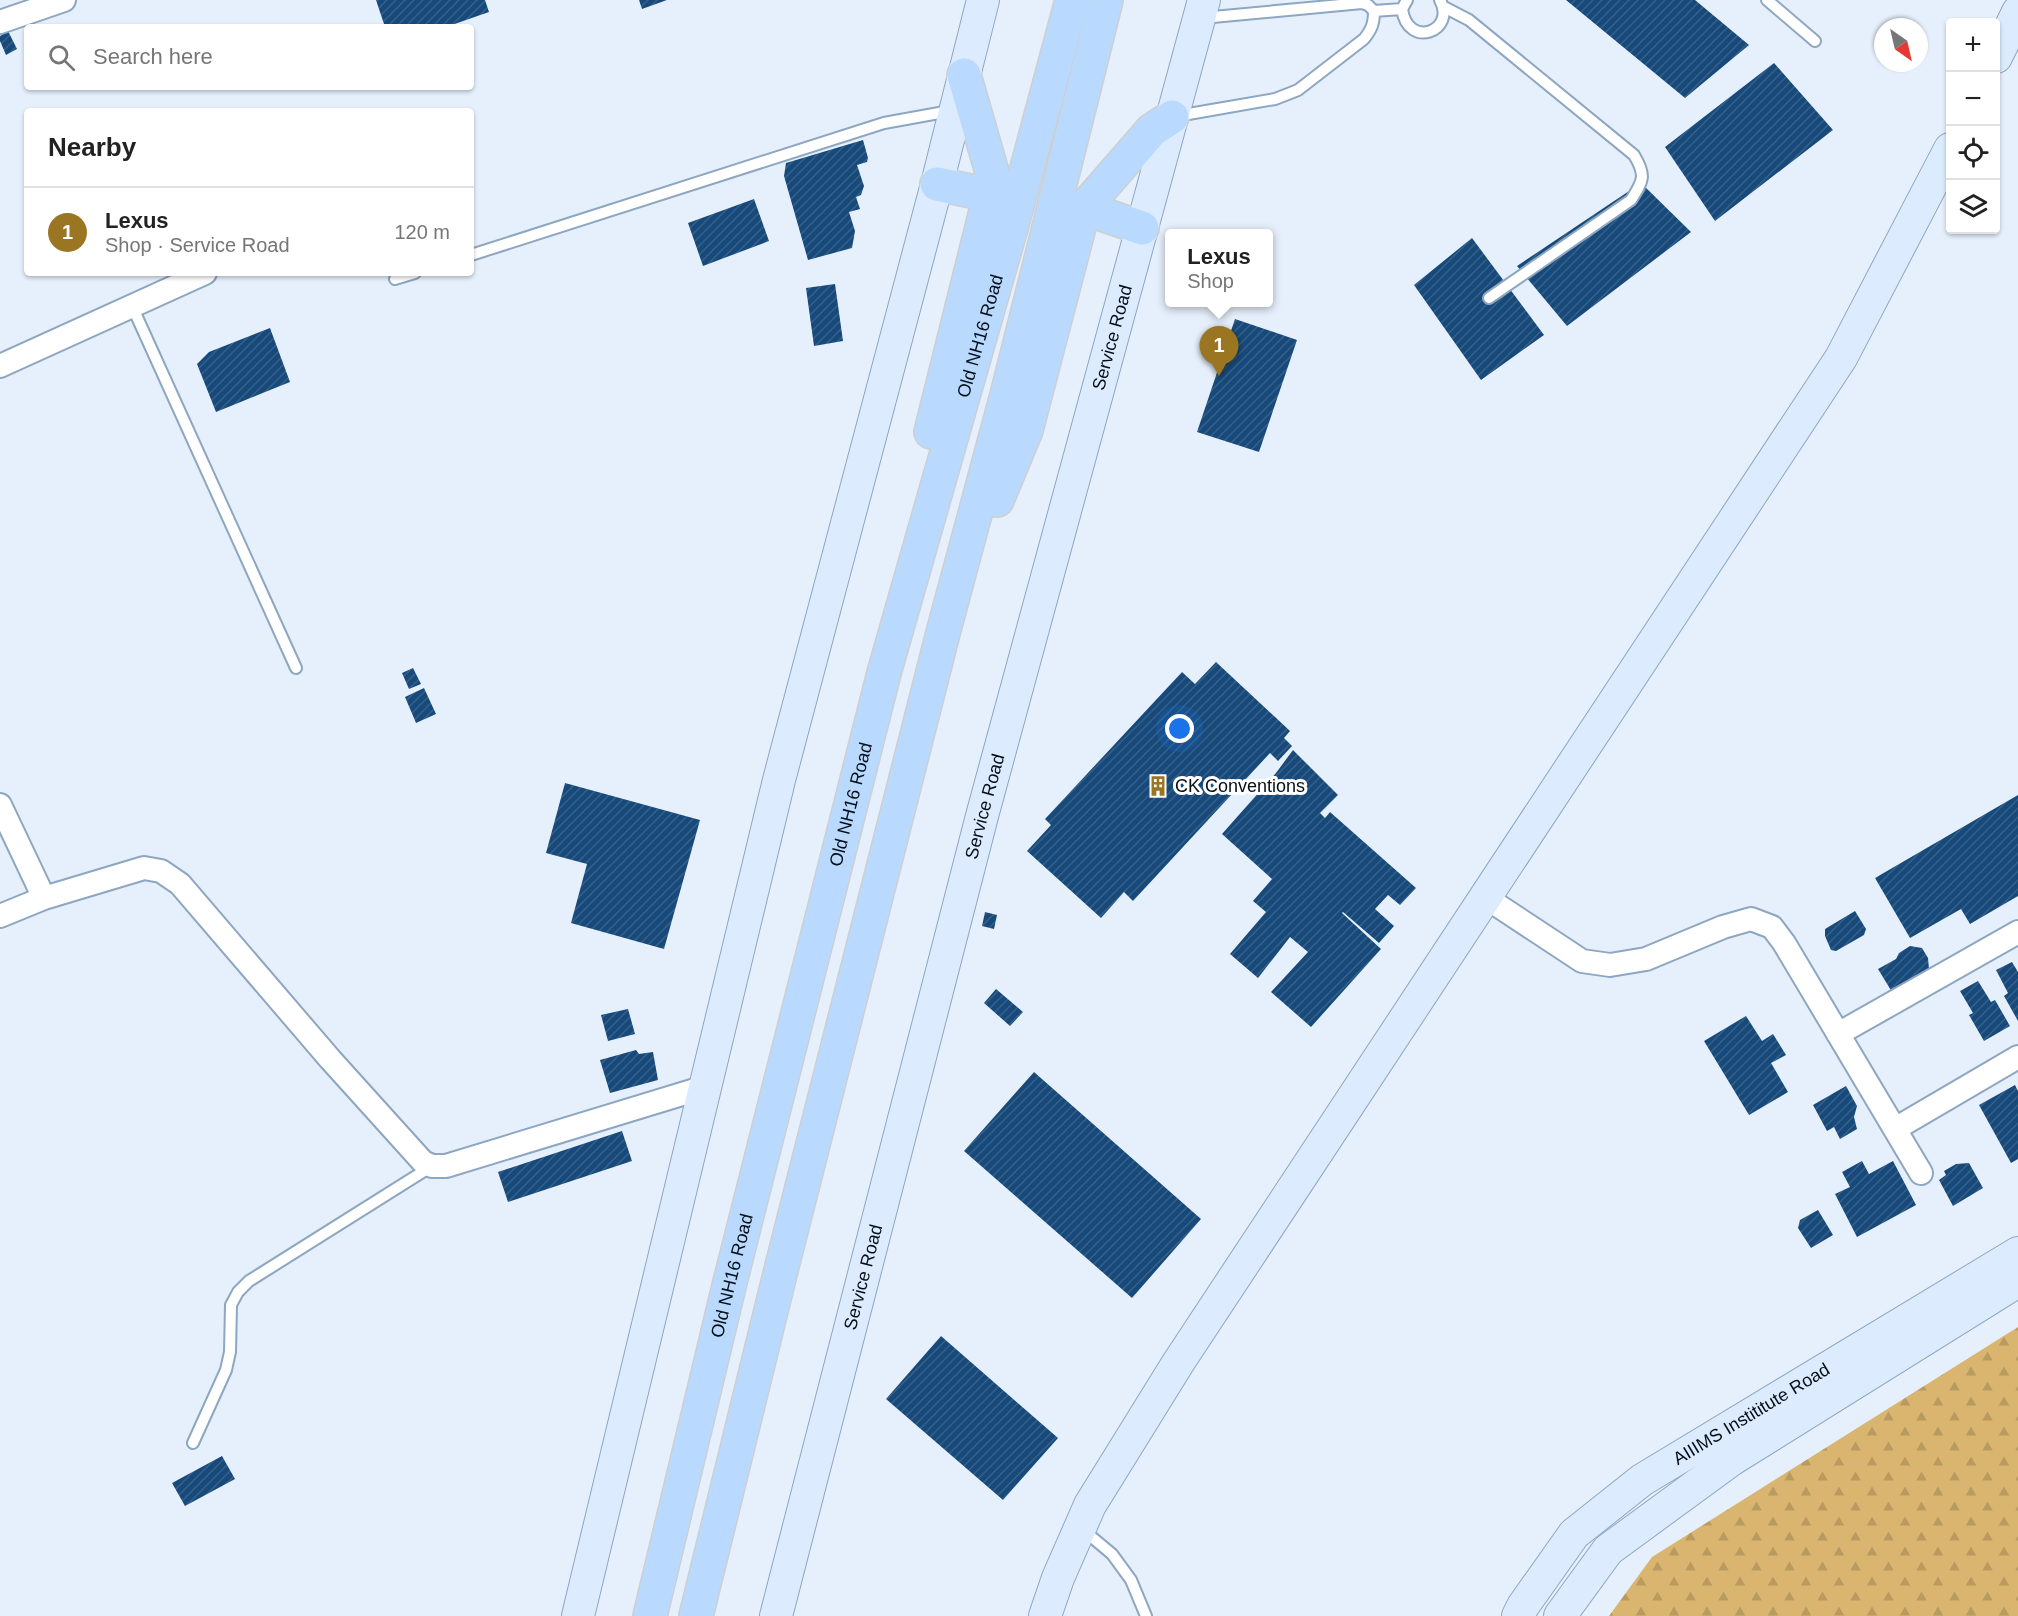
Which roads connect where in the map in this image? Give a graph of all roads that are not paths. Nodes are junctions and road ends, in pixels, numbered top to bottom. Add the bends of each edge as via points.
1 (64, 0) edge
2 (983, 0) edge
3 (1072, 0) edge
4 (1106, 0) edge
5 (1767, 0) edge
6 (1442, 3) edge
7 (1404, 4) edge
8 (1202, 9) edge
9 (1374, 11) junction
10 (2018, 12) edge
11 (0, 22) edge
12 (1815, 41) dead end
13 (2000, 47) edge
14 (964, 75) junction
15 (954, 111) junction
16 (1172, 117) junction
17 (1946, 156) edge
18 (937, 184) junction
19 (990, 195) junction
20 (1084, 208) junction
21 (1142, 228) junction
22 (474, 254) edge
23 (198, 276) edge
24 (405, 276) edge
25 (395, 279) dead end
26 (1489, 298) dead end
27 (132, 306) junction
28 (0, 366) edge
29 (944, 633) junction
30 (296, 668) dead end
31 (884, 673) junction
32 (0, 805) edge
33 (1485, 897) junction
34 (44, 898) junction
35 (0, 916) edge
36 (2018, 932) edge
37 (1838, 1034) junction
38 (2018, 1058) edge
39 (705, 1087) junction
40 (1895, 1129) junction
41 (432, 1166) junction
42 (1921, 1173) dead end
43 (2018, 1252) edge
44 (2018, 1281) edge
45 (193, 1443) dead end
46 (1080, 1527) junction
47 (578, 1616) edge
48 (650, 1616) edge
49 (696, 1616) edge
50 (776, 1616) edge
51 (1045, 1616) edge
52 (1146, 1616) edge
53 (1518, 1616) edge
54 (1560, 1616) edge

1 - 11 street
2 - 14 street
3 - 31 main road, Old NH16 Road
4 - 29 main road
5 - 12 lane
6 - 7 lane via 1441,23 1425,34 1409,27
6 - 26 lane via 1478,27 1634,155 1642,170 1641,183 1631,200
7 - 9 lane
8 - 9 lane via 1362,3
8 - 16 street, Service Road
9 - 16 lane via 1372,29 1364,39 1298,90 1275,99
10 - 13 street
14 - 15 street
14 - 19 main road via 994,179
15 - 18 street
15 - 22 lane via 884,123
16 - 20 main road via 1152,130
16 - 21 street, Service Road
17 - 33 street via 1841,358
18 - 19 main road
18 - 39 street via 779,780
19 - 31 main road via 934,417
20 - 21 main road
20 - 29 main road via 1026,430
21 - 50 street, Service Road via 982,816
23 - 27 street
24 - 25 lane
27 - 28 street
27 - 30 lane
29 - 49 main road
31 - 48 main road, Old NH16 Road
32 - 34 street
33 - 37 street via 1582,961 1610,965 1646,959 1752,919 1772,927 1778,935
33 - 46 street via 1178,1363
34 - 35 street
34 - 41 street via 144,868 162,871 180,884 330,1059 423,1162
36 - 37 street
37 - 40 street
38 - 40 street
39 - 41 street via 446,1166
39 - 47 street
40 - 42 street
41 - 45 lane via 249,1281 238,1292 231,1305 226,1370
43 - 53 street, AIIIMS Instititute Road via 1642,1480 1574,1534
44 - 54 street, AIIIMS Instititute Road via 1722,1467 1608,1550
46 - 51 street
46 - 52 lane via 1112,1554 1131,1580

